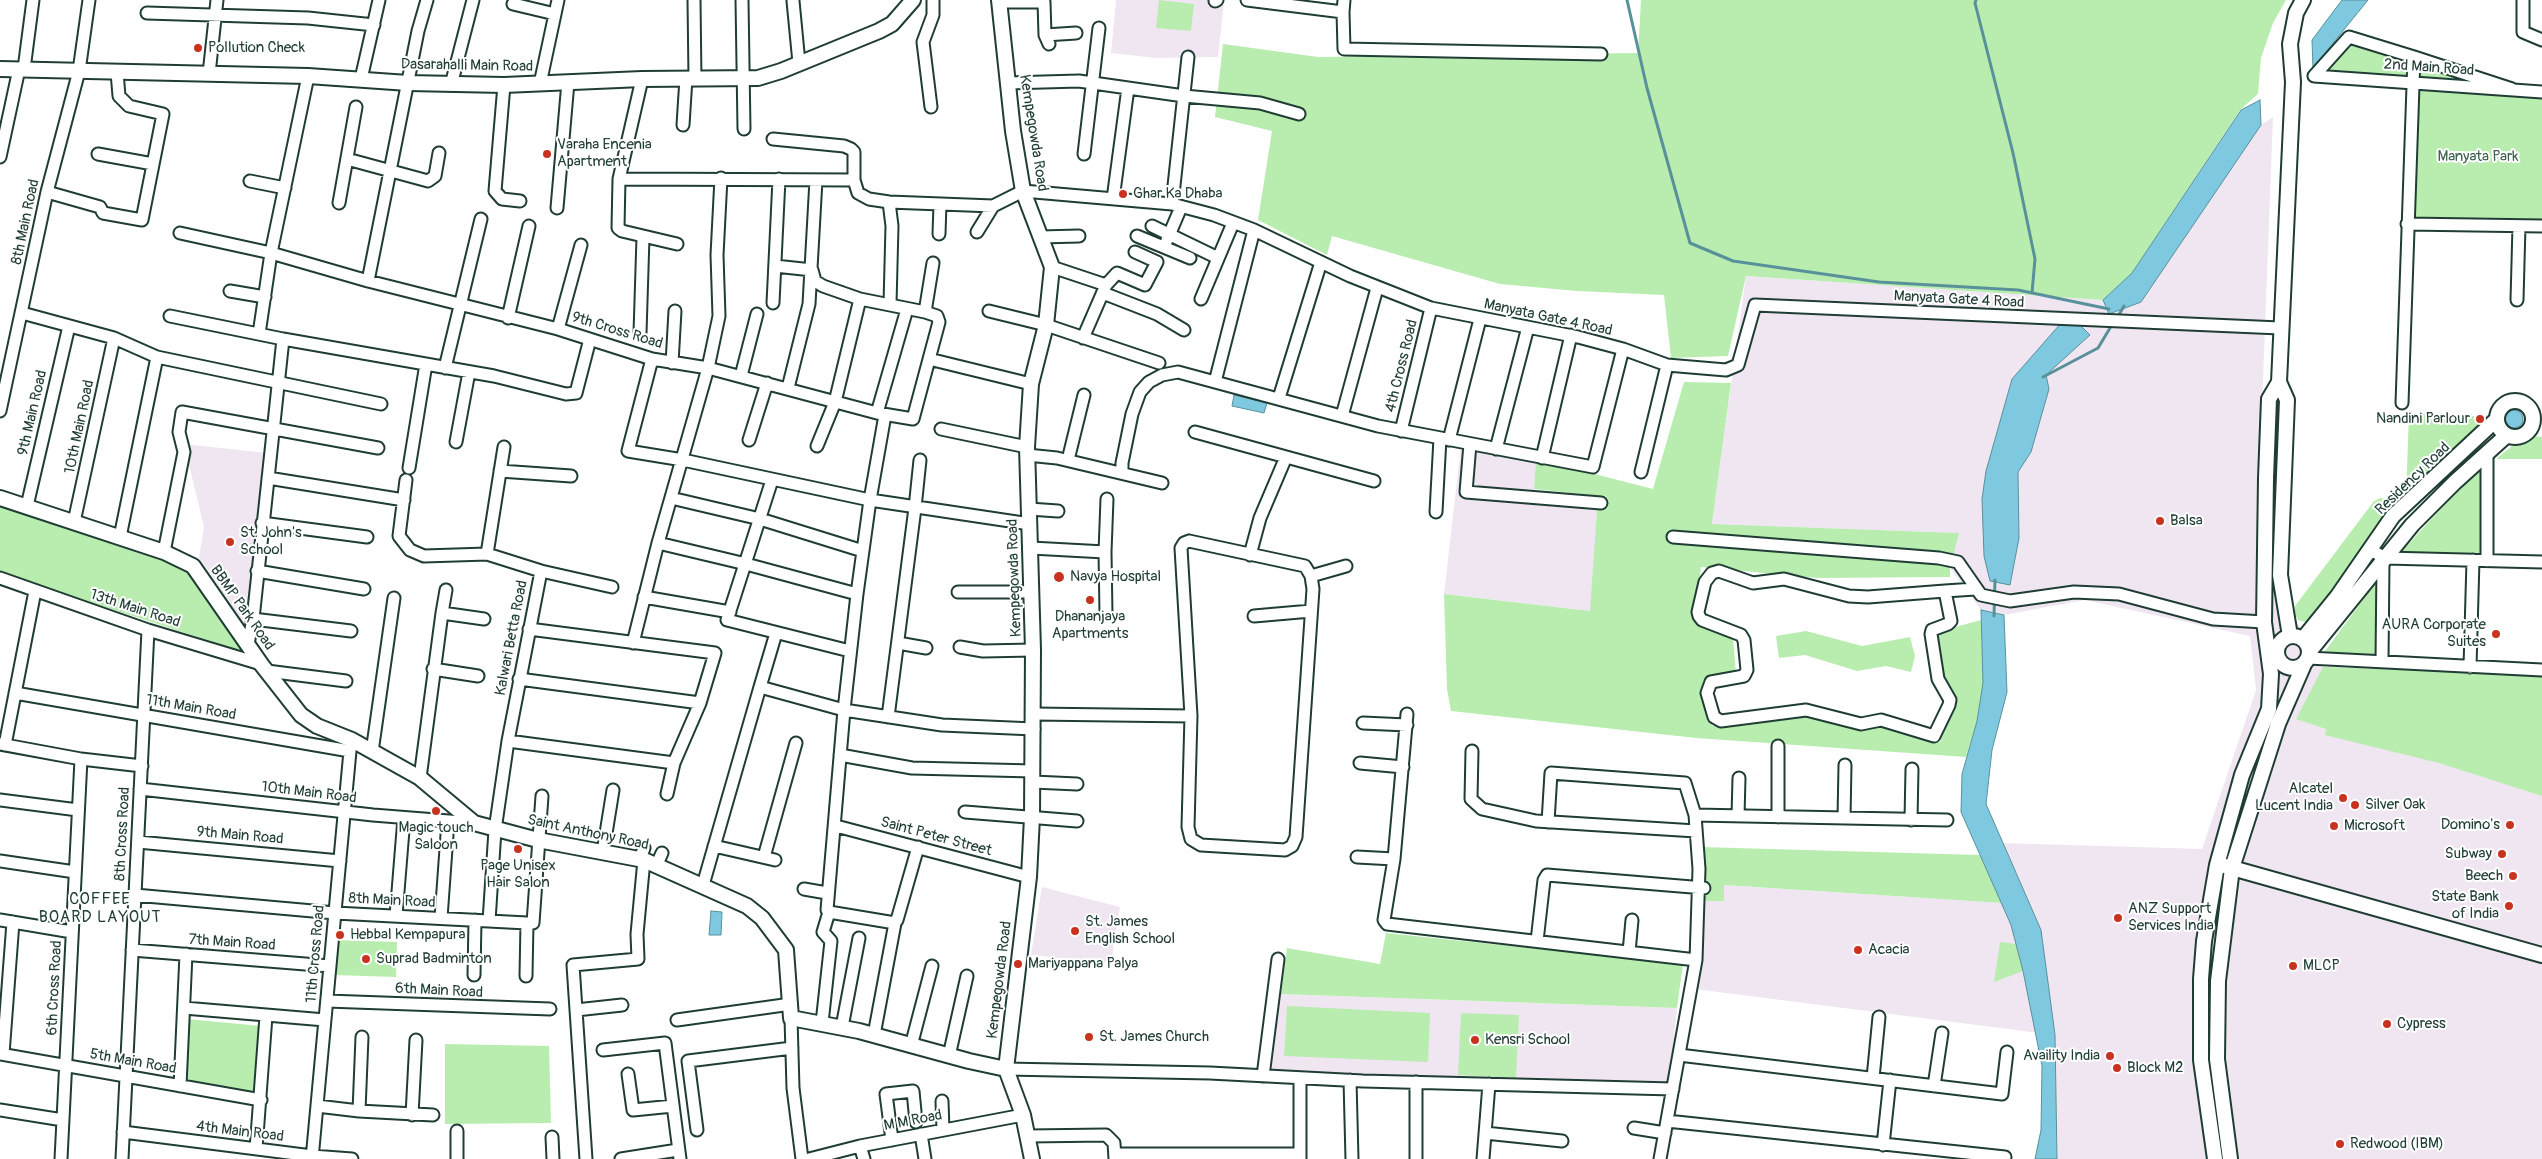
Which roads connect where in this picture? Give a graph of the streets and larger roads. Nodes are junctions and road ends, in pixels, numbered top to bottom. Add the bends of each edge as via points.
1 (33, 0) edge
2 (89, 0) edge
3 (217, 0) edge
4 (379, 0) edge
5 (426, 0) edge
6 (473, 0) edge
7 (558, 0) edge
8 (694, 0) edge
9 (742, 0) edge
10 (913, 0) edge
11 (933, 0) edge
12 (1247, 0) edge
13 (1344, 0) edge
14 (2303, 0) edge
15 (2523, 0) edge
16 (793, 1) edge
17 (999, 1) edge
18 (513, 4) dead end
19 (147, 12) dead end
20 (1343, 12) junction
21 (216, 13) junction
22 (555, 14) junction
23 (374, 25) junction
24 (1100, 28) dead end
25 (1076, 33) dead end
26 (2542, 40) edge
27 (1601, 54) dead end
28 (2414, 57) junction
29 (1188, 58) dead end
30 (799, 63) junction
31 (0, 69) edge
32 (22, 69) junction
33 (79, 71) junction
34 (116, 72) junction
35 (209, 74) junction
36 (308, 76) junction
37 (744, 78) junction
38 (361, 79) junction
39 (642, 79) junction
40 (690, 79) junction
41 (2413, 81) junction
42 (568, 82) junction
43 (408, 83) junction
44 (1093, 83) junction
45 (540, 84) junction
46 (1008, 84) junction
47 (451, 85) junction
48 (504, 86) junction
49 (1128, 88) junction
50 (2512, 89) junction
51 (2542, 92) edge
52 (1184, 96) junction
53 (356, 107) dead end
54 (931, 107) dead end
55 (1299, 114) dead end
56 (683, 125) dead end
57 (744, 129) dead end
58 (773, 139) dead end
59 (439, 153) dead end
60 (98, 154) dead end
61 (1084, 154) dead end
62 (0, 157) edge
63 (347, 159) junction
64 (153, 164) junction
65 (391, 172) junction
66 (721, 178) junction
67 (619, 179) junction
68 (778, 179) junction
69 (816, 180) junction
70 (854, 180) junction
71 (250, 181) dead end
72 (284, 188) junction
73 (1023, 191) junction
74 (47, 192) junction
75 (1113, 199) junction
76 (520, 201) dead end
77 (889, 202) junction
78 (339, 203) dead end
79 (940, 204) junction
80 (1177, 205) junction
81 (993, 206) junction
82 (557, 208) dead end
83 (482, 219) dead end
84 (1233, 223) junction
85 (2407, 224) junction
86 (529, 226) dead end
87 (1152, 226) dead end
88 (2519, 226) junction
89 (2542, 226) edge
90 (1254, 230) junction
91 (180, 232) dead end
92 (976, 232) dead end
93 (938, 234) dead end
94 (1170, 234) junction
95 (1078, 236) dead end
96 (1137, 236) dead end
97 (643, 237) junction
98 (1040, 237) junction
99 (677, 244) dead end
100 (581, 245) dead end
101 (1164, 247) junction
102 (1135, 252) dead end
103 (271, 253) junction
104 (1190, 258) dead end
105 (1218, 258) junction
106 (1321, 262) junction
107 (933, 263) dead end
108 (775, 266) junction
109 (1052, 267) junction
110 (812, 270) junction
111 (368, 281) junction
112 (1377, 288) junction
113 (1105, 289) junction
114 (230, 291) dead end
115 (264, 297) junction
116 (1201, 299) dead end
117 (860, 300) junction
118 (2517, 300) dead end
119 (773, 303) dead end
120 (890, 304) junction
121 (460, 305) junction
122 (907, 308) junction
123 (1431, 308) junction
124 (675, 311) dead end
125 (989, 311) dead end
126 (925, 312) junction
127 (22, 313) junction
128 (758, 314) dead end
129 (170, 316) dead end
130 (508, 318) junction
131 (1480, 318) junction
132 (1046, 325) junction
133 (69, 326) junction
134 (1528, 327) junction
135 (2280, 328) junction
136 (558, 330) junction
137 (1184, 330) dead end
138 (640, 333) dead end
139 (259, 334) junction
140 (1571, 335) junction
141 (114, 338) junction
142 (1083, 338) junction
143 (284, 339) junction
144 (590, 340) junction
145 (1623, 349) junction
146 (157, 357) junction
147 (929, 359) junction
148 (652, 360) junction
149 (672, 362) junction
150 (1158, 363) dead end
151 (426, 364) junction
152 (1667, 365) junction
153 (445, 368) junction
154 (708, 368) junction
155 (469, 372) junction
156 (741, 376) junction
157 (279, 382) junction
158 (1214, 382) junction
159 (2279, 382) junction
160 (767, 384) junction
161 (1032, 384) junction
162 (788, 388) junction
163 (1084, 396) dead end
164 (1279, 398) junction
165 (835, 402) junction
166 (2402, 403) dead end
167 (381, 404) dead end
168 (0, 410) edge
169 (2536, 411) edge
170 (881, 414) junction
171 (1342, 416) junction
172 (2497, 419) junction
173 (2536, 428) edge
174 (273, 429) junction
175 (940, 429) dead end
176 (1401, 431) junction
177 (1195, 432) dead end
178 (2507, 435) junction
179 (1444, 439) junction
180 (749, 440) dead end
181 (456, 442) dead end
182 (1470, 444) junction
183 (817, 446) dead end
184 (504, 447) dead end
185 (378, 448) dead end
186 (1496, 450) junction
187 (1027, 451) junction
188 (2487, 454) junction
189 (1286, 458) junction
190 (1542, 458) junction
191 (683, 460) junction
192 (920, 460) dead end
193 (1068, 460) junction
194 (500, 471) junction
195 (1641, 472) dead end
196 (1122, 473) junction
197 (571, 476) dead end
198 (268, 478) junction
199 (772, 480) junction
200 (1374, 481) dead end
201 (1162, 483) dead end
202 (0, 498) edge
203 (671, 498) junction
204 (1107, 499) dead end
205 (404, 500) junction
206 (870, 500) junction
207 (1601, 503) dead end
208 (26, 506) junction
209 (916, 508) junction
210 (1029, 509) junction
211 (2401, 509) junction
212 (1058, 510) dead end
213 (1436, 512) dead end
214 (760, 519) junction
215 (74, 522) junction
216 (262, 523) junction
217 (1030, 524) junction
218 (2412, 525) junction
219 (120, 537) junction
220 (367, 537) dead end
221 (1673, 537) dead end
222 (658, 543) junction
223 (1032, 548) junction
224 (2370, 550) junction
225 (863, 551) junction
226 (164, 552) junction
227 (1105, 552) junction
228 (487, 554) junction
229 (1250, 555) junction
230 (2385, 560) junction
231 (2473, 560) junction
232 (2487, 561) junction
233 (2542, 562) edge
234 (746, 564) junction
235 (1346, 566) dead end
236 (541, 571) junction
237 (256, 572) junction
238 (1311, 576) junction
239 (0, 578) edge
240 (612, 587) dead end
241 (364, 589) dead end
242 (446, 590) dead end
243 (35, 591) junction
244 (1945, 591) junction
245 (958, 592) dead end
246 (1032, 592) junction
247 (1978, 592) junction
248 (857, 594) junction
249 (644, 597) junction
250 (394, 598) dead end
251 (1311, 611) junction
252 (730, 612) junction
253 (442, 613) junction
254 (1106, 614) dead end
255 (1254, 616) dead end
256 (252, 619) junction
257 (484, 620) dead end
258 (2264, 622) junction
259 (529, 629) junction
260 (148, 630) junction
261 (351, 631) dead end
262 (776, 633) junction
263 (2291, 640) junction
264 (633, 643) junction
265 (898, 643) junction
266 (248, 644) junction
267 (960, 647) dead end
268 (926, 648) dead end
269 (1033, 650) junction
270 (850, 651) junction
271 (2308, 657) junction
272 (2382, 661) junction
273 (2282, 663) junction
274 (2470, 667) junction
275 (264, 668) junction
276 (433, 669) junction
277 (2542, 670) edge
278 (478, 676) dead end
279 (519, 678) junction
280 (346, 680) dead end
281 (760, 687) junction
282 (15, 693) junction
283 (700, 703) junction
284 (2269, 709) junction
285 (844, 710) junction
286 (1034, 714) junction
287 (144, 716) junction
288 (1191, 716) junction
289 (888, 717) junction
290 (1363, 723) dead end
291 (1034, 729) junction
292 (508, 740) junction
293 (3, 744) edge
294 (796, 744) dead end
295 (351, 745) junction
296 (1778, 746) dead end
297 (1472, 751) dead end
298 (372, 752) junction
299 (840, 755) junction
300 (81, 760) junction
301 (674, 763) junction
302 (1360, 763) dead end
303 (1845, 764) dead end
304 (142, 766) junction
305 (1403, 767) junction
306 (1912, 769) dead end
307 (1033, 777) junction
308 (420, 778) junction
309 (1739, 778) dead end
310 (1077, 784) dead end
311 (140, 789) junction
312 (613, 790) dead end
313 (666, 794) dead end
314 (542, 796) dead end
315 (0, 800) edge
316 (78, 810) junction
317 (345, 812) junction
318 (965, 812) dead end
319 (1695, 815) junction
320 (1738, 816) junction
321 (1032, 817) junction
322 (1778, 817) junction
323 (404, 818) junction
324 (1844, 818) junction
325 (1911, 820) junction
326 (1947, 820) dead end
327 (448, 821) junction
328 (1077, 821) dead end
329 (1548, 822) junction
330 (474, 823) junction
331 (836, 826) junction
332 (495, 830) junction
333 (1696, 831) junction
334 (538, 840) junction
335 (138, 842) junction
336 (714, 846) junction
337 (918, 847) junction
338 (603, 852) junction
339 (1357, 856) dead end
340 (649, 857) junction
341 (764, 857) junction
342 (1394, 858) junction
343 (775, 860) dead end
344 (0, 861) edge
345 (340, 861) junction
346 (2216, 865) junction
347 (2232, 868) junction
348 (75, 872) junction
349 (1029, 877) junction
350 (702, 885) junction
351 (1702, 888) junction
352 (804, 889) dead end
353 (827, 893) junction
354 (135, 895) junction
355 (829, 912) junction
356 (335, 913) junction
357 (396, 916) junction
358 (441, 918) junction
359 (0, 920) edge
360 (475, 920) junction
361 (1632, 920) dead end
362 (489, 921) junction
363 (13, 922) junction
364 (527, 922) junction
365 (895, 923) junction
366 (72, 932) junction
367 (859, 938) dead end
368 (1537, 941) junction
369 (132, 950) junction
370 (1629, 952) junction
371 (186, 954) junction
372 (2542, 955) edge
373 (1278, 959) dead end
374 (1696, 960) junction
375 (330, 966) junction
376 (932, 966) dead end
377 (5, 974) edge
378 (474, 975) dead end
379 (526, 976) dead end
380 (967, 976) dead end
381 (327, 1001) junction
382 (622, 1005) dead end
383 (184, 1008) junction
384 (550, 1009) dead end
385 (576, 1010) junction
386 (791, 1011) junction
387 (266, 1016) junction
388 (1879, 1017) dead end
389 (325, 1020) junction
390 (677, 1020) dead end
391 (822, 1023) junction
392 (842, 1027) junction
393 (1942, 1033) dead end
394 (874, 1035) junction
395 (362, 1037) dead end
396 (416, 1040) dead end
397 (911, 1046) junction
398 (792, 1048) junction
399 (603, 1050) dead end
400 (2007, 1052) dead end
401 (1, 1054) edge
402 (1679, 1055) junction
403 (949, 1056) junction
404 (66, 1065) junction
405 (1006, 1069) junction
406 (628, 1074) dead end
407 (126, 1076) junction
408 (1263, 1076) junction
409 (1300, 1078) junction
410 (1873, 1078) junction
411 (1350, 1080) junction
412 (1890, 1080) junction
413 (1416, 1082) junction
414 (1489, 1084) junction
415 (180, 1086) junction
416 (1934, 1086) junction
417 (1673, 1089) junction
418 (261, 1100) junction
419 (942, 1101) dead end
420 (317, 1106) junction
421 (673, 1106) junction
422 (0, 1110) edge
423 (359, 1111) junction
424 (412, 1114) junction
425 (433, 1115) dead end
426 (1023, 1115) junction
427 (63, 1120) junction
428 (916, 1122) dead end
429 (1666, 1127) junction
430 (1634, 1128) dead end
431 (457, 1130) dead end
432 (697, 1130) dead end
433 (943, 1130) junction
434 (123, 1132) junction
435 (1485, 1133) junction
436 (921, 1134) junction
437 (552, 1136) dead end
438 (1028, 1136) junction
439 (892, 1140) junction
440 (1562, 1141) dead end
441 (1883, 1145) junction
442 (860, 1146) junction
443 (256, 1149) junction
444 (679, 1154) edge
445 (1115, 1157) edge
446 (1157, 1157) edge
447 (1202, 1157) edge
448 (1250, 1157) edge
449 (1300, 1157) edge
450 (2005, 1157) dead end
451 (312, 1158) edge
452 (61, 1159) edge
453 (122, 1159) edge
454 (352, 1159) edge
455 (457, 1159) edge
456 (553, 1159) edge
457 (586, 1159) edge
458 (621, 1159) edge
459 (802, 1159) edge
460 (809, 1159) edge
461 (864, 1159) edge
462 (925, 1159) edge
463 (1032, 1159) edge
464 (1352, 1159) edge
465 (1416, 1159) edge
466 (1482, 1159) edge
467 (1660, 1159) edge
468 (2215, 1159) edge
469 (2230, 1159) edge

1 - 32 street
2 - 33 street, 8th Main Road
3 - 21 street
4 - 23 street
5 - 43 street
6 - 47 street
7 - 22 street
8 - 40 street
9 - 37 street
10 - 30 street, Dasarahalli Main Road via 892,24
11 - 54 street via 933,15 923,42
12 - 20 street
13 - 20 street
14 - 135 street via 2296,13 2290,44 2292,67
15 - 26 street via 2523,32
16 - 30 street
17 - 25 street via 1044,2 1047,39
17 - 46 street, Kempegowda Road
18 - 22 street
19 - 21 street
20 - 27 street via 1344,49
21 - 23 street
21 - 35 street
22 - 45 street
23 - 38 street
24 - 44 street
28 - 41 street
28 - 41 street, 2nd Main Road via 2349,37 2314,76
28 - 50 street
29 - 52 street
30 - 37 street, Dasarahalli Main Road via 758,78
31 - 32 street, Dasarahalli Main Road
32 - 33 street, Dasarahalli Main Road
32 - 62 street
33 - 34 street, Dasarahalli Main Road
33 - 74 street, 8th Main Road
34 - 35 street, Dasarahalli Main Road
34 - 64 street via 119,96 129,106 163,114
35 - 36 street, Dasarahalli Main Road
36 - 38 street, Dasarahalli Main Road
36 - 72 street
37 - 40 street, Dasarahalli Main Road
37 - 57 street
38 - 43 street, Dasarahalli Main Road
39 - 40 street, Dasarahalli Main Road
39 - 42 street, Dasarahalli Main Road
39 - 67 street
40 - 56 street
41 - 50 street, 2nd Main Road
41 - 85 street
42 - 45 street, Dasarahalli Main Road
42 - 82 street
43 - 47 street, Dasarahalli Main Road
43 - 65 street
44 - 46 street via 1044,81
44 - 49 street
44 - 61 street
45 - 48 street, Dasarahalli Main Road
46 - 73 street, Kempegowda Road
47 - 48 street, Dasarahalli Main Road
48 - 76 street via 495,191 502,200
49 - 52 street
49 - 75 street
50 - 51 street, 2nd Main Road
52 - 55 street via 1260,103
52 - 80 street
53 - 63 street
58 - 70 street via 852,149
59 - 65 street via 432,180
60 - 64 street
63 - 65 street
63 - 78 street
64 - 74 street via 142,220 103,213 100,207
65 - 111 street
66 - 67 street
66 - 68 street
66 - 154 street via 717,255 719,316
67 - 97 street via 618,228
68 - 69 street
68 - 108 street
69 - 70 street
69 - 110 street
70 - 77 street via 858,193 869,199
71 - 72 street
72 - 103 street
73 - 75 street, Manyata Gate 4 Road
73 - 81 street
73 - 98 street, Kempegowda Road
74 - 127 street, 8th Main Road
75 - 80 street, Manyata Gate 4 Road
77 - 79 street
77 - 120 street via 892,226
79 - 81 street
79 - 93 street
80 - 84 street, Manyata Gate 4 Road
80 - 94 street
81 - 92 street
83 - 121 street
84 - 90 street, Manyata Gate 4 Road
84 - 105 street
85 - 88 street
85 - 166 street
86 - 130 street
87 - 94 street
88 - 89 street
88 - 118 street
90 - 106 street, Manyata Gate 4 Road
90 - 158 street
91 - 103 street, 9th Cross Road
94 - 101 street
94 - 105 street
95 - 98 street
96 - 101 street
97 - 99 street
97 - 138 street
98 - 109 street, Kempegowda Road
100 - 136 street
101 - 104 street
102 - 113 street via 1157,262 1145,285 1117,273
103 - 111 street, 9th Cross Road
103 - 115 street
105 - 116 street
106 - 112 street, Manyata Gate 4 Road
106 - 164 street
107 - 126 street
108 - 110 street
108 - 119 street
109 - 113 street
109 - 132 street, Kempegowda Road
110 - 117 street via 822,286
110 - 162 street via 809,304
111 - 121 street, 9th Cross Road
112 - 123 street, Manyata Gate 4 Road
112 - 171 street
113 - 137 street
113 - 142 street
114 - 115 street
115 - 139 street
117 - 120 street
117 - 165 street
120 - 122 street
121 - 130 street, 9th Cross Road
121 - 153 street
122 - 126 street
122 - 170 street
123 - 131 street, Manyata Gate 4 Road
123 - 176 street, 4th Cross Road
124 - 149 street
125 - 132 street
126 - 147 street via 939,319
127 - 133 street
127 - 168 street, 8th Main Road
128 - 156 street
129 - 139 street
130 - 136 street, 9th Cross Road
131 - 134 street, Manyata Gate 4 Road
131 - 179 street
132 - 142 street
132 - 161 street, Kempegowda Road
133 - 141 street
133 - 208 street, 9th Main Road
134 - 140 street, Manyata Gate 4 Road
134 - 186 street
135 - 152 street, Manyata Gate 4 Road via 1755,305 1738,365 1726,370
135 - 159 street
136 - 144 street, 9th Cross Road
139 - 143 street
140 - 145 street, Manyata Gate 4 Road
140 - 190 street
141 - 146 street
141 - 215 street, 10th Main Road
142 - 150 street
143 - 151 street
143 - 157 street
144 - 148 street, 9th Cross Road
144 - 155 street via 576,393 566,394
145 - 152 street, Manyata Gate 4 Road
145 - 190 street via 1593,467
146 - 157 street
146 - 219 street
147 - 161 street
147 - 170 street, 9th Cross Road via 913,419
148 - 149 street, 9th Cross Road
148 - 191 street via 628,451
149 - 154 street, 9th Cross Road
151 - 153 street
151 - 205 street, Kalwari Betta Road
152 - 195 street
153 - 155 street
154 - 156 street, 9th Cross Road
154 - 191 street
155 - 181 street
156 - 160 street, 9th Cross Road
157 - 167 street
157 - 174 street
158 - 164 street
158 - 196 street via 1178,372 1149,382 1140,392 1132,414
159 - 258 street via 2269,398
159 - 263 street via 2287,400 2280,575
160 - 162 street, 9th Cross Road
160 - 180 street
161 - 187 street, Kempegowda Road
162 - 165 street, 9th Cross Road
163 - 193 street
164 - 171 street
165 - 170 street, 9th Cross Road
165 - 183 street
169 - 172 street via 2522,403 2511,402 2502,407
169 - 173 street via 2533,419
170 - 206 street
171 - 176 street
172 - 178 street via 2500,429
172 - 211 street, Residency Road
173 - 178 street via 2523,436
174 - 185 street
174 - 198 street
174 - 226 street via 182,412 179,432 184,452
175 - 187 street
176 - 179 street
177 - 189 street
178 - 188 street, Residency Road
179 - 182 street
179 - 213 street
182 - 186 street
182 - 207 street via 1466,492
184 - 194 street
186 - 190 street
187 - 193 street
187 - 210 street, Kempegowda Road
188 - 218 street, Residency Road
188 - 232 street
189 - 200 street
189 - 229 street via 1260,518
191 - 199 street
191 - 203 street
192 - 209 street
193 - 196 street
194 - 197 street
194 - 228 street
196 - 201 street
198 - 205 street
198 - 216 street
199 - 206 street
199 - 214 street
202 - 208 street, BBMP Park Road
203 - 214 street
203 - 222 street
204 - 227 street
205 - 228 street, Kalwari Betta Road via 399,536 410,550 424,556
206 - 209 street
206 - 225 street
208 - 215 street, BBMP Park Road
209 - 217 street
209 - 265 street
210 - 212 street
210 - 217 street, Kempegowda Road
211 - 218 street
211 - 224 street, Residency Road
214 - 225 street
214 - 234 street
215 - 219 street, BBMP Park Road
216 - 220 street
216 - 237 street
217 - 223 street, Kempegowda Road
218 - 230 street, Residency Road
219 - 226 street, BBMP Park Road
221 - 247 street via 1948,560 1958,562
222 - 234 street
222 - 249 street
223 - 227 street
223 - 246 street, Kempegowda Road
224 - 230 street
224 - 263 street, Residency Road via 2337,597
225 - 248 street
226 - 266 street, BBMP Park Road via 193,566
227 - 254 street
228 - 236 street, Kalwari Betta Road
229 - 238 street via 1305,566
229 - 288 street via 1189,541 1182,548
230 - 231 street
230 - 271 street, Residency Road
230 - 272 street
231 - 232 street
231 - 274 street
232 - 233 street
234 - 248 street
234 - 252 street
235 - 238 street
236 - 240 street
236 - 259 street, Kalwari Betta Road
237 - 241 street
237 - 256 street
238 - 251 street
239 - 243 street, 13th Main Road
242 - 253 street
243 - 260 street, 13th Main Road
243 - 282 street
244 - 244 street via 1951,621 1930,634 1938,679 1950,705 1934,736 1881,720 1861,724 1806,710 1721,721 1714,717 1707,693 1711,682 1744,676 1746,670 1744,640 1740,635 1699,616 1705,582 1712,573 1719,571 1753,582 1784,579 1849,596
244 - 247 street
245 - 246 street
246 - 269 street, Kempegowda Road
247 - 258 street via 2010,601 2074,592 2119,594 2213,619
248 - 270 street
249 - 252 street
249 - 264 street
250 - 298 street
251 - 255 street
251 - 288 street via 1296,837 1292,846 1285,850 1201,845 1190,839
252 - 262 street via 727,620
253 - 257 street
253 - 276 street
256 - 261 street
256 - 266 street
258 - 263 street
258 - 284 street via 2270,674
259 - 264 street
259 - 279 street, Kalwari Betta Road
260 - 275 street, 13th Main Road
260 - 287 street, 8th Cross Road
262 - 270 street
262 - 281 street
263 - 271 street via 2307,644
263 - 273 street via 2277,654
264 - 283 street via 715,653
265 - 268 street
265 - 289 street
266 - 275 street, BBMP Park Road
267 - 269 street via 983,651
269 - 286 street, Kempegowda Road
270 - 285 street
271 - 272 street
271 - 273 street via 2292,668
271 - 347 street, Residency Road via 2278,724
272 - 274 street
273 - 284 street
274 - 277 street
275 - 280 street, 13th Main Road
275 - 295 street, BBMP Park Road via 300,715
276 - 278 street
276 - 308 street
279 - 283 street
279 - 292 street, Kalwari Betta Road
281 - 285 street
281 - 336 street
282 - 287 street, 11th Main Road
282 - 293 street
283 - 301 street
284 - 346 street via 2242,775
285 - 289 street
285 - 299 street
286 - 288 street
286 - 291 street, Kempegowda Road
287 - 295 street, 11th Main Road
287 - 304 street, 8th Cross Road
289 - 291 street via 942,725
290 - 305 street via 1407,720
291 - 307 street, Kempegowda Road
292 - 301 street
292 - 332 street, Kalwari Betta Road
293 - 300 street
294 - 341 street
295 - 298 street, Saint Anthony Road
295 - 317 street, 11th Cross Road
296 - 322 street
297 - 329 street via 1470,792 1476,805
298 - 308 street, Saint Anthony Road
299 - 307 street via 912,768
299 - 331 street
300 - 304 street
300 - 316 street, 6th Cross Road
301 - 313 street
302 - 305 street
303 - 324 street
304 - 311 street, 8th Cross Road
305 - 342 street
306 - 325 street
307 - 310 street
307 - 321 street, Kempegowda Road
308 - 330 street, Saint Anthony Road
309 - 320 street
311 - 317 street, 10th Main Road
311 - 335 street, 8th Cross Road
312 - 338 street
314 - 334 street
315 - 316 street
316 - 348 street, 6th Cross Road
317 - 323 street, 10th Main Road
317 - 345 street, 11th Cross Road
318 - 321 street
319 - 320 street
319 - 329 street via 1685,783 1551,773
319 - 333 street
320 - 322 street
321 - 328 street
321 - 349 street, Kempegowda Road
322 - 324 street
323 - 327 street, 10th Main Road
323 - 357 street
324 - 325 street
325 - 326 street
327 - 330 street, 10th Main Road
327 - 358 street
329 - 333 street
330 - 332 street, Saint Anthony Road
331 - 337 street, Saint Peter Street
331 - 353 street
332 - 334 street, Saint Anthony Road
332 - 362 street, Kalwari Betta Road
333 - 351 street
334 - 338 street, Saint Anthony Road
334 - 364 street via 533,923
335 - 345 street, 9th Main Road
335 - 354 street, 8th Cross Road
336 - 341 street
336 - 350 street
337 - 349 street, Saint Peter Street
337 - 365 street
338 - 340 street, Saint Anthony Road
339 - 342 street
340 - 350 street, Saint Anthony Road
340 - 385 street via 637,934 638,959 573,965
341 - 343 street
342 - 368 street via 1386,924
344 - 348 street
345 - 356 street, 11th Cross Road
346 - 347 street
346 - 468 street via 2204,941 2200,1002 2201,1060
347 - 372 street
347 - 469 street, Residency Road via 2218,981 2218,1059
348 - 366 street, 6th Cross Road
349 - 405 street, Kempegowda Road
350 - 386 street, Saint Anthony Road via 747,906 776,933 786,950
351 - 368 street via 1547,875
351 - 374 street
352 - 353 street
353 - 355 street
354 - 356 street, 8th Main Road
354 - 369 street, 8th Cross Road
355 - 365 street
355 - 391 street via 824,932 831,942
356 - 357 street, 8th Main Road
356 - 375 street, 11th Cross Road
357 - 358 street, 8th Main Road
358 - 360 street, 8th Main Road
359 - 363 street
360 - 362 street, 8th Main Road
360 - 378 street
361 - 370 street
362 - 364 street, 8th Main Road
363 - 366 street
363 - 377 street
364 - 379 street
365 - 394 street
366 - 404 street, 6th Cross Road
367 - 392 street
368 - 370 street
369 - 371 street, 7th Main Road
369 - 407 street, 8th Cross Road
370 - 374 street
371 - 375 street, 7th Main Road
371 - 383 street
373 - 408 street
374 - 402 street
375 - 381 street, 11th Cross Road
376 - 397 street
377 - 401 street
380 - 403 street
381 - 384 street, 6th Main Road
381 - 389 street, 11th Cross Road
382 - 385 street
383 - 387 street
383 - 415 street
385 - 457 street
386 - 390 street
386 - 391 street
386 - 398 street, Saint Anthony Road
387 - 389 street
387 - 418 street
388 - 410 street
389 - 420 street, 11th Cross Road
391 - 392 street
392 - 394 street
393 - 416 street
394 - 397 street
395 - 423 street
396 - 424 street
397 - 403 street
398 - 432 street via 688,1061
398 - 459 street, Saint Anthony Road via 793,1088
399 - 421 street via 665,1043
400 - 416 street via 2002,1094
401 - 404 street, 5th Main Road
402 - 410 street
402 - 417 street
403 - 405 street
404 - 407 street, 5th Main Road
404 - 427 street, 6th Cross Road
405 - 408 street
405 - 426 street, Kempegowda Road
406 - 421 street via 633,1110
407 - 415 street, 5th Main Road
407 - 434 street, 8th Cross Road
408 - 409 street
409 - 411 street
409 - 449 street
410 - 412 street
411 - 413 street
411 - 464 street
412 - 416 street
412 - 441 street
413 - 414 street
413 - 465 street
414 - 417 street
414 - 435 street
415 - 418 street, 5th Main Road
417 - 429 street
418 - 443 street
419 - 433 street
420 - 423 street
420 - 451 street, 11th Cross Road
421 - 444 street
422 - 427 street
423 - 424 street
424 - 425 street
426 - 433 street, M M Road
426 - 438 street, Kempegowda Road
427 - 452 street, 6th Cross Road
428 - 439 street via 913,1091 886,1094
429 - 430 street
429 - 441 street
429 - 467 street
431 - 455 street
433 - 436 street, M M Road
434 - 443 street, 4th Main Road
434 - 453 street, 8th Cross Road
435 - 440 street
435 - 466 street
436 - 439 street, M M Road
436 - 462 street
437 - 456 street
438 - 445 street via 1106,1135 1114,1143
438 - 463 street, Kempegowda Road
439 - 442 street, M M Road
441 - 450 street
442 - 460 street, M M Road
442 - 461 street
443 - 451 street, 4th Main Road
444 - 458 street
445 - 446 street
446 - 447 street
447 - 448 street
448 - 449 street
451 - 454 street, 4th Main Road

